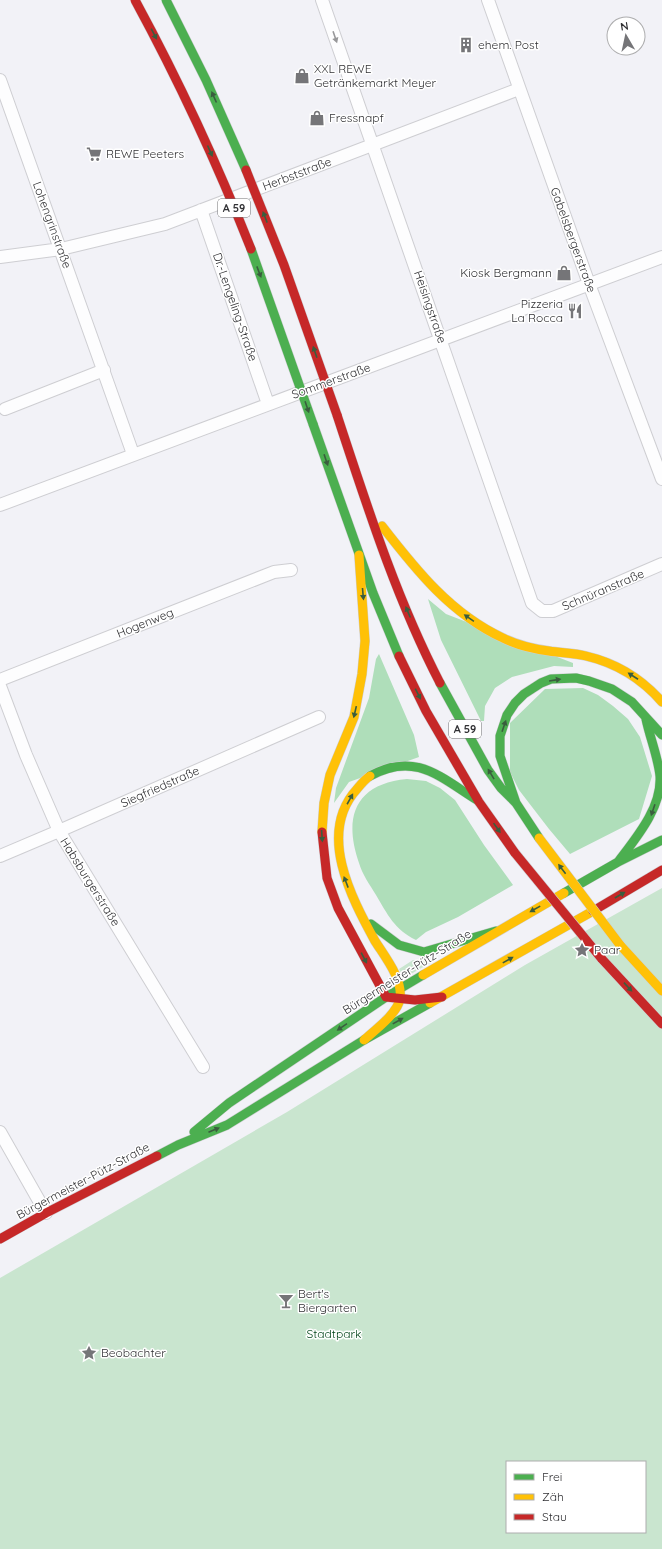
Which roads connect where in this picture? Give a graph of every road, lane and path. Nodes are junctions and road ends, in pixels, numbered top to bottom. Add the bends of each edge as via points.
1 (135, 0) edge
2 (166, 0) edge
3 (322, 0) edge
4 (488, 0) edge
5 (0, 80) edge
6 (519, 89) junction
7 (373, 145) junction
8 (201, 210) junction
9 (61, 249) junction
10 (0, 257) edge
11 (662, 257) edge
12 (589, 284) junction
13 (441, 340) junction
14 (104, 370) junction
15 (268, 404) junction
16 (4, 409) dead end
17 (133, 454) junction
18 (662, 479) edge
19 (0, 505) edge
20 (370, 511) junction
21 (359, 555) junction
22 (662, 564) edge
23 (291, 570) dead end
24 (542, 611) joint
25 (0, 680) edge
26 (0, 686) edge
27 (662, 702) edge
28 (319, 717) dead end
29 (645, 718) junction
30 (662, 735) edge
31 (479, 802) junction
32 (516, 803) junction
33 (59, 831) junction
34 (662, 840) edge
35 (0, 856) edge
36 (618, 862) junction
37 (662, 870) edge
38 (362, 917) junction
39 (496, 930) junction
40 (400, 990) junction
41 (662, 991) edge
42 (442, 996) junction
43 (386, 998) junction
44 (400, 999) junction
45 (662, 1024) edge
46 (364, 1040) junction
47 (204, 1067) dead end
48 (0, 1132) edge
49 (178, 1145) junction
50 (46, 1212) junction
51 (0, 1239) edge

1 -> 21 main road, A 59, bridge via 169,62 241,224 277,319
20 -> 2 main road, A 59, bridge via 265,216 194,52
3 -> 7 street, Heisingstraße
4 - 6 street, Gabelsbergerstraße
5 - 9 street, Lohengrinstraße
6 - 7 street, Herbststraße
6 - 12 street, Gabelsbergerstraße
7 - 8 street, Herbststraße
7 - 13 street, Heisingstraße
8 - 9 street, Herbststraße via 165,224
8 - 15 street, Dr.-Lengeling-Straße
9 - 10 street, Herbststraße
9 - 14 street, Lohengrinstraße
11 - 12 street, Sommerstraße
12 - 13 street, Sommerstraße
12 - 18 street, Gabelsbergerstraße
13 - 15 street, Sommerstraße
13 - 24 street, Heisingstraße via 532,603
14 - 16 street
14 - 17 street, Lohengrinstraße
15 - 17 street, Sommerstraße
17 - 19 street, Sommerstraße
27 -> 20 main road via 636,678 611,663 585,656 541,650 503,638 474,622 431,587
32 -> 20 main road, A 59 via 505,795 494,781 440,682 396,584
21 -> 31 main road, A 59 via 400,659 426,711
21 -> 43 main road via 365,641 362,674 354,717 330,775 321,828 327,878 338,908
22 - 24 street, Schnüranstraße via 552,611
23 - 25 street, Hogenweg via 274,572
26 - 33 street, Habsburgerstraße
28 - 33 street, Siegfriedstraße
29 - 30 main road
32 -> 29 main road via 500,756 500,736 508,715 524,694 551,679 576,678 612,689 632,702
29 -> 36 main road via 660,776 659,790 650,819
38 -> 31 main road via 344,877 338,836 341,815 356,787 372,774 395,766 416,766 434,773
31 -> 45 main road, A 59, bridge via 515,853 601,958
41 -> 32 main road, A 59, bridge via 620,945 539,838
33 - 35 street, Siegfriedstraße
33 - 47 street, Habsburgerstraße
34 - 36 main road, Bürgermeister-Pütz-Straße
36 -> 39 main road, Bürgermeister-Pütz-Straße
42 -> 37 main road, Bürgermeister-Pütz-Straße
38 - 39 main road via 399,945 424,952
38 - 40 main road
39 - 40 main road, Bürgermeister-Pütz-Straße
40 - 43 main road, Bürgermeister-Pütz-Straße
40 - 44 main road
42 - 44 main road via 415,1000
46 -> 42 main road, Bürgermeister-Pütz-Straße
43 - 44 main road
43 -> 49 main road, Bürgermeister-Pütz-Straße via 229,1103
44 - 46 main road via 396,1008
49 -> 46 main road, Bürgermeister-Pütz-Straße via 226,1125
48 - 50 street
49 - 50 main road, Bürgermeister-Pütz-Straße
50 - 51 main road, Bürgermeister-Pütz-Straße

